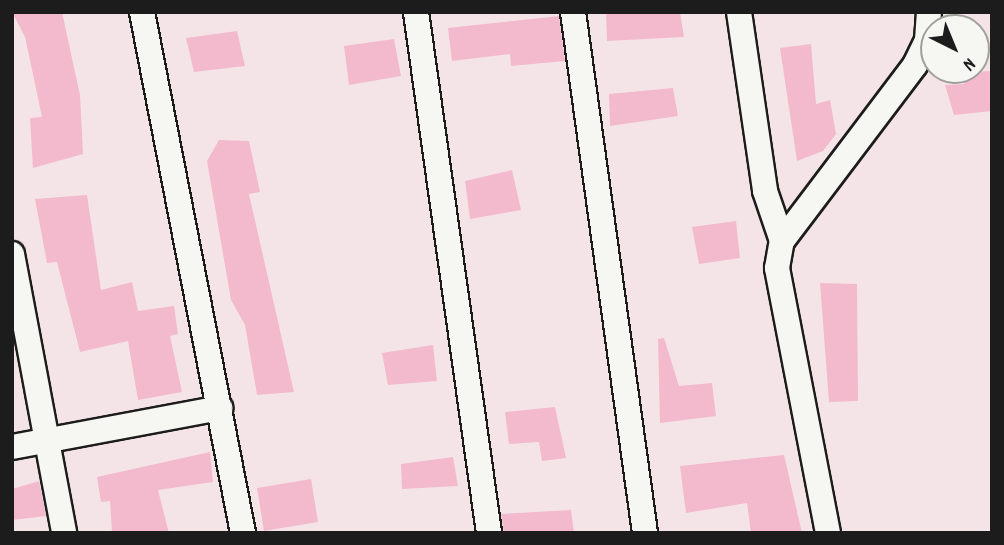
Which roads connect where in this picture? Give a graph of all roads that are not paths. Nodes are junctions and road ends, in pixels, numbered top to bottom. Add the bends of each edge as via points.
1 (142, 12) edge
2 (416, 12) edge
3 (573, 12) edge
4 (739, 12) edge
5 (929, 12) edge
6 (782, 241) junction
7 (12, 254) edge
8 (220, 408) junction
9 (47, 442) junction
10 (12, 447) edge
11 (64, 533) edge
12 (243, 533) edge
13 (489, 533) edge
14 (645, 533) edge
15 (828, 533) edge

1 - 8 street
2 - 13 street
3 - 14 street
4 - 6 street via 765,191
5 - 6 street via 927,40 915,65
6 - 15 street via 777,268
7 - 9 street
8 - 9 street
8 - 12 street
9 - 10 street
9 - 11 street

